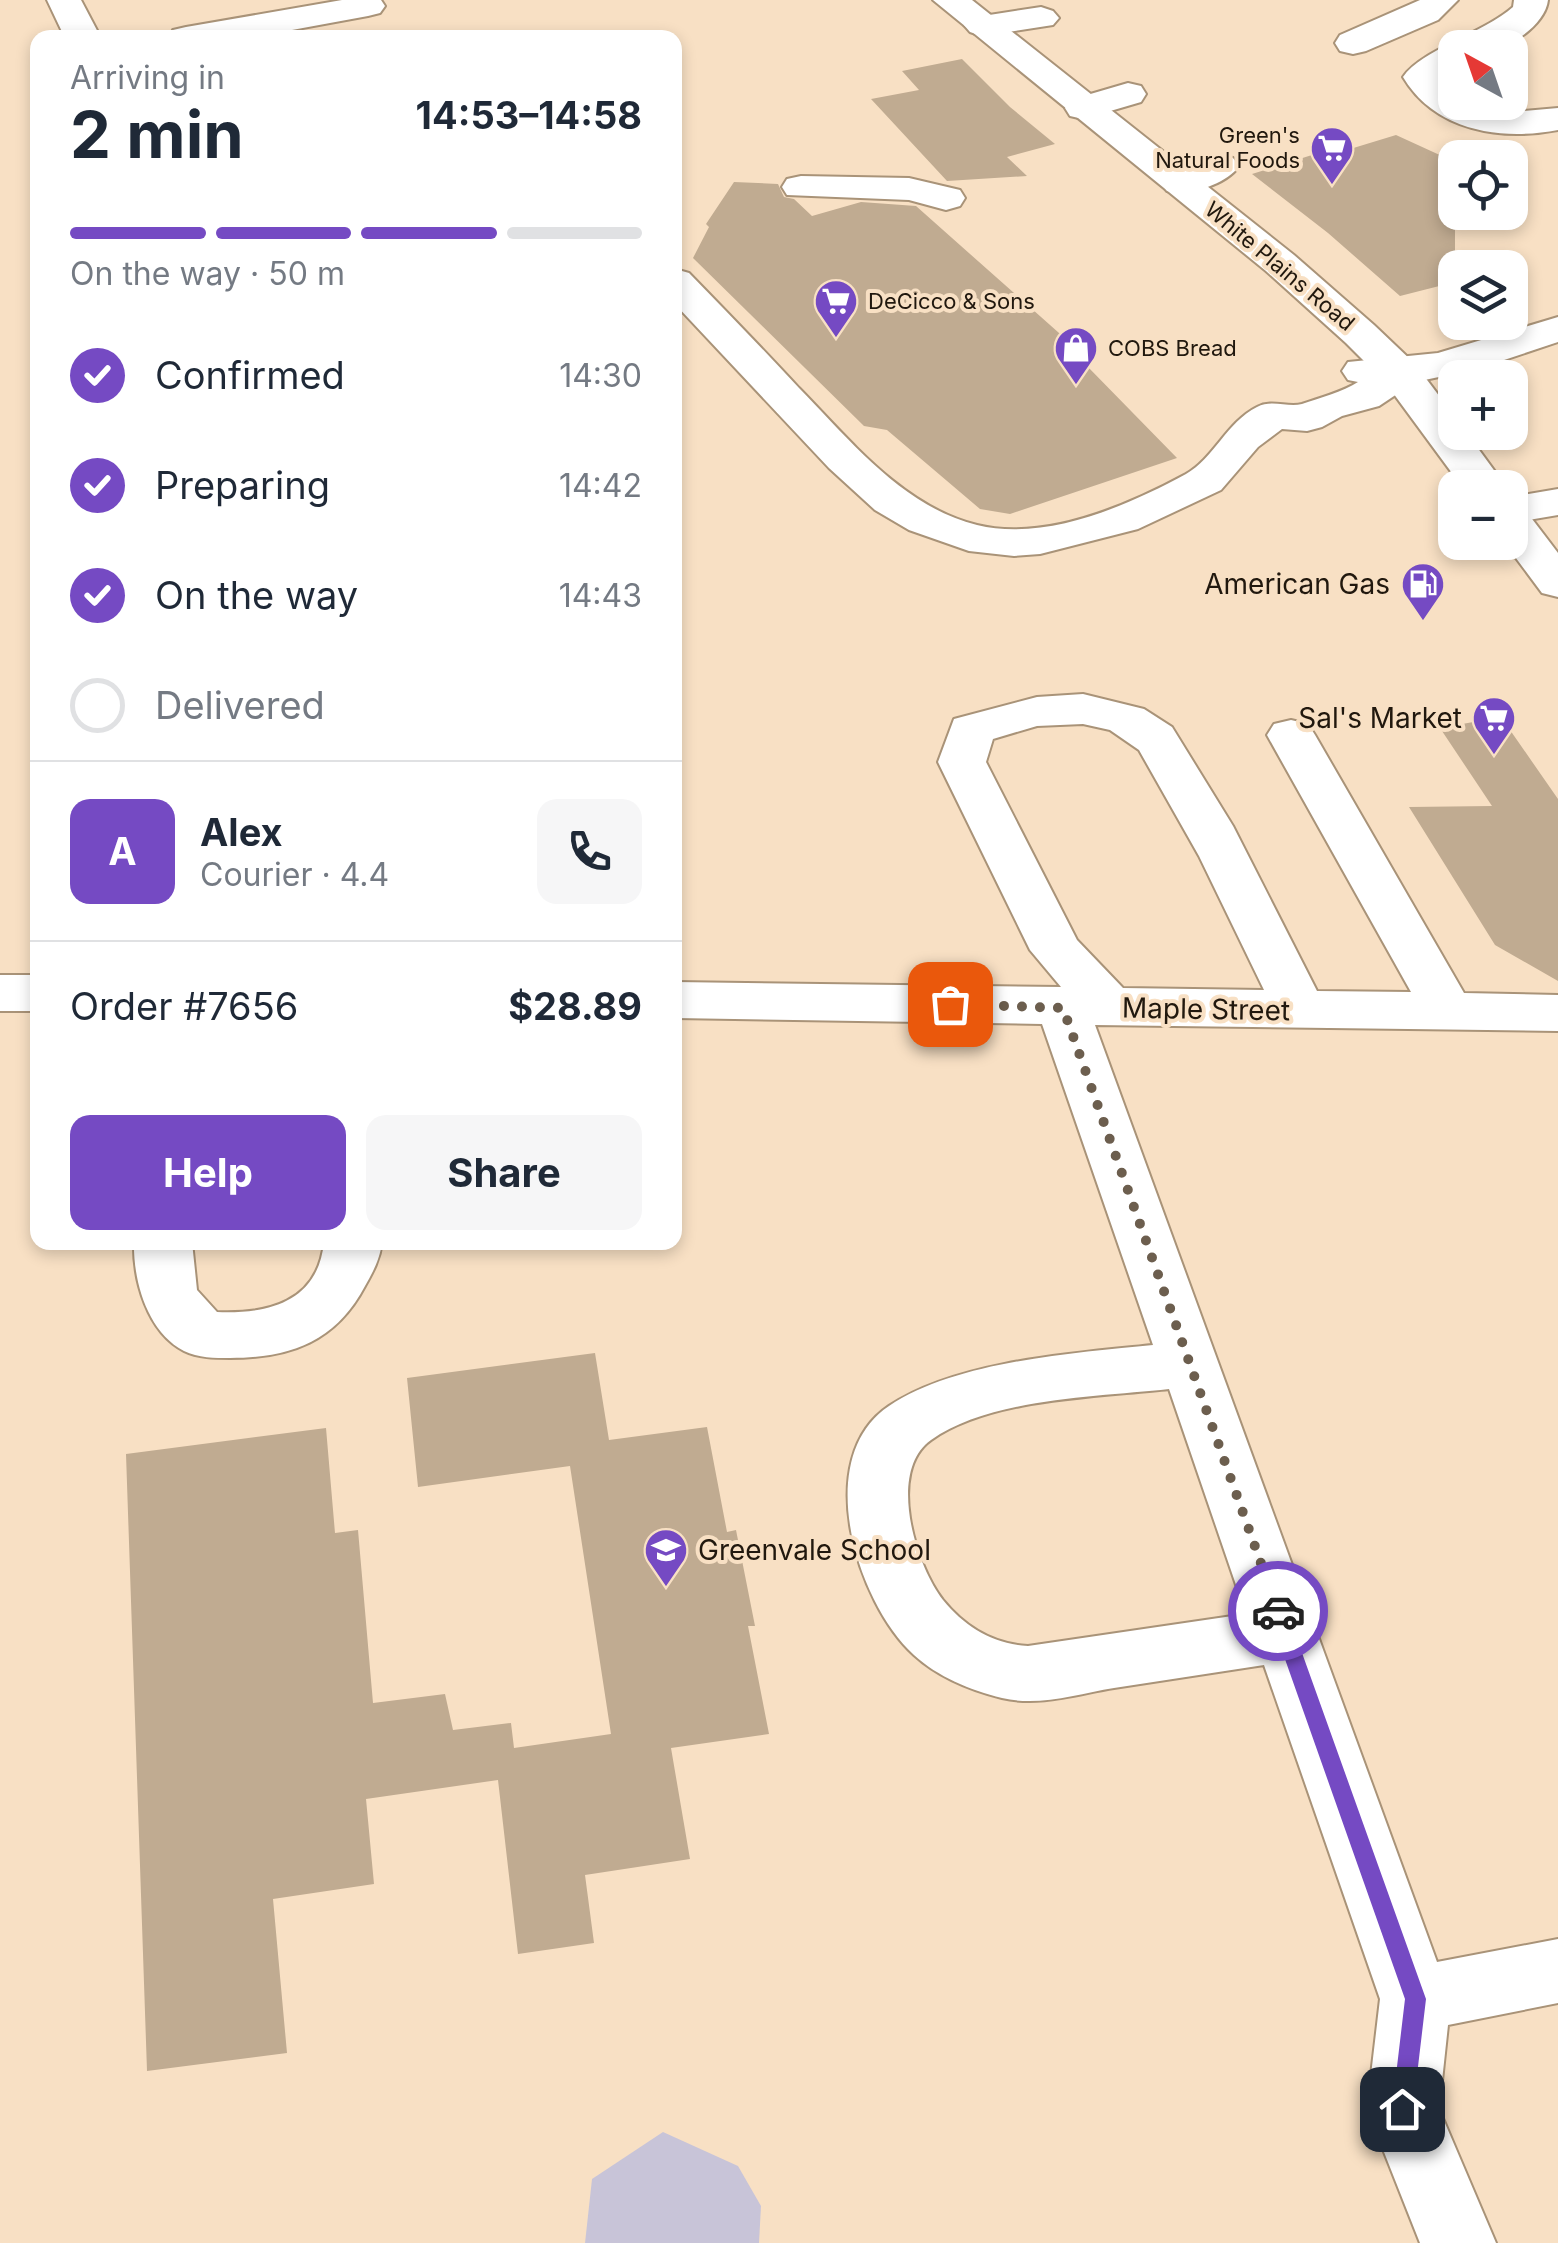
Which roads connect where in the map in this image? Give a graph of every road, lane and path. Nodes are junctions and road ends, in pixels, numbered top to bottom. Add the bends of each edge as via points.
1 (64, 0) edge
2 (950, 0) edge
3 (1441, 0) edge
4 (1531, 0) edge
5 (366, 3) edge
6 (1041, 18) dead end
7 (982, 25) junction
8 (79, 30) edge
9 (227, 30) edge
10 (385, 30) edge
11 (1504, 30) edge
12 (1353, 43) dead end
13 (1438, 66) edge
14 (1128, 94) dead end
15 (1438, 97) edge
16 (1083, 108) junction
17 (1558, 119) edge
18 (1476, 120) edge
19 (1220, 166) dead end
20 (1180, 183) junction
21 (801, 187) dead end
22 (946, 198) dead end
23 (682, 288) edge
24 (1558, 329) edge
25 (1400, 374) junction
26 (1472, 470) edge
27 (1558, 502) edge
28 (1528, 507) edge
29 (1528, 543) edge
30 (1558, 582) edge
31 (1291, 735) dead end
32 (0, 993) edge
33 (30, 993) edge
34 (682, 1000) edge
35 (1087, 1008) junction
36 (1300, 1010) junction
37 (1448, 1012) junction
38 (1558, 1013) edge
39 (163, 1250) edge
40 (353, 1250) edge
41 (1189, 1364) junction
42 (1286, 1635) junction
43 (1558, 1971) edge
44 (1415, 1999) junction
45 (1458, 2243) edge

1 - 8 street
2 - 7 street, White Plains Road
3 - 12 street via 1426,13
4 - 11 street via 1530,10
5 - 9 street
5 - 10 street
6 - 7 street
7 - 16 street, White Plains Road
13 - 15 street via 1421,77
14 - 16 street
16 - 20 street, White Plains Road
17 - 18 street via 1525,126
19 - 20 street
20 - 25 street, White Plains Road via 1280,263
21 - 22 street via 908,189
23 - 25 street via 890,501 969,538 1040,541 1122,520 1206,481 1258,427 1308,418 1364,397
24 - 25 street
25 - 26 street, White Plains Road
27 - 28 street
29 - 30 street
31 - 37 street
32 - 33 street
34 - 35 street, Maple Street
35 - 36 street, Maple Street
35 - 36 street via 962,762 971,730 1006,716 1057,708 1118,715 1150,732 1192,795
35 - 41 street
36 - 37 street, Maple Street
37 - 38 street, Maple Street
39 - 40 street via 162,1275 174,1306 202,1334 260,1338 323,1310
41 - 42 street
41 - 42 street via 982,1392 909,1422 887,1445 878,1474 878,1512 906,1604 963,1656 1003,1671 1047,1672
42 - 44 street
43 - 44 street
44 - 45 street via 1402,2109

